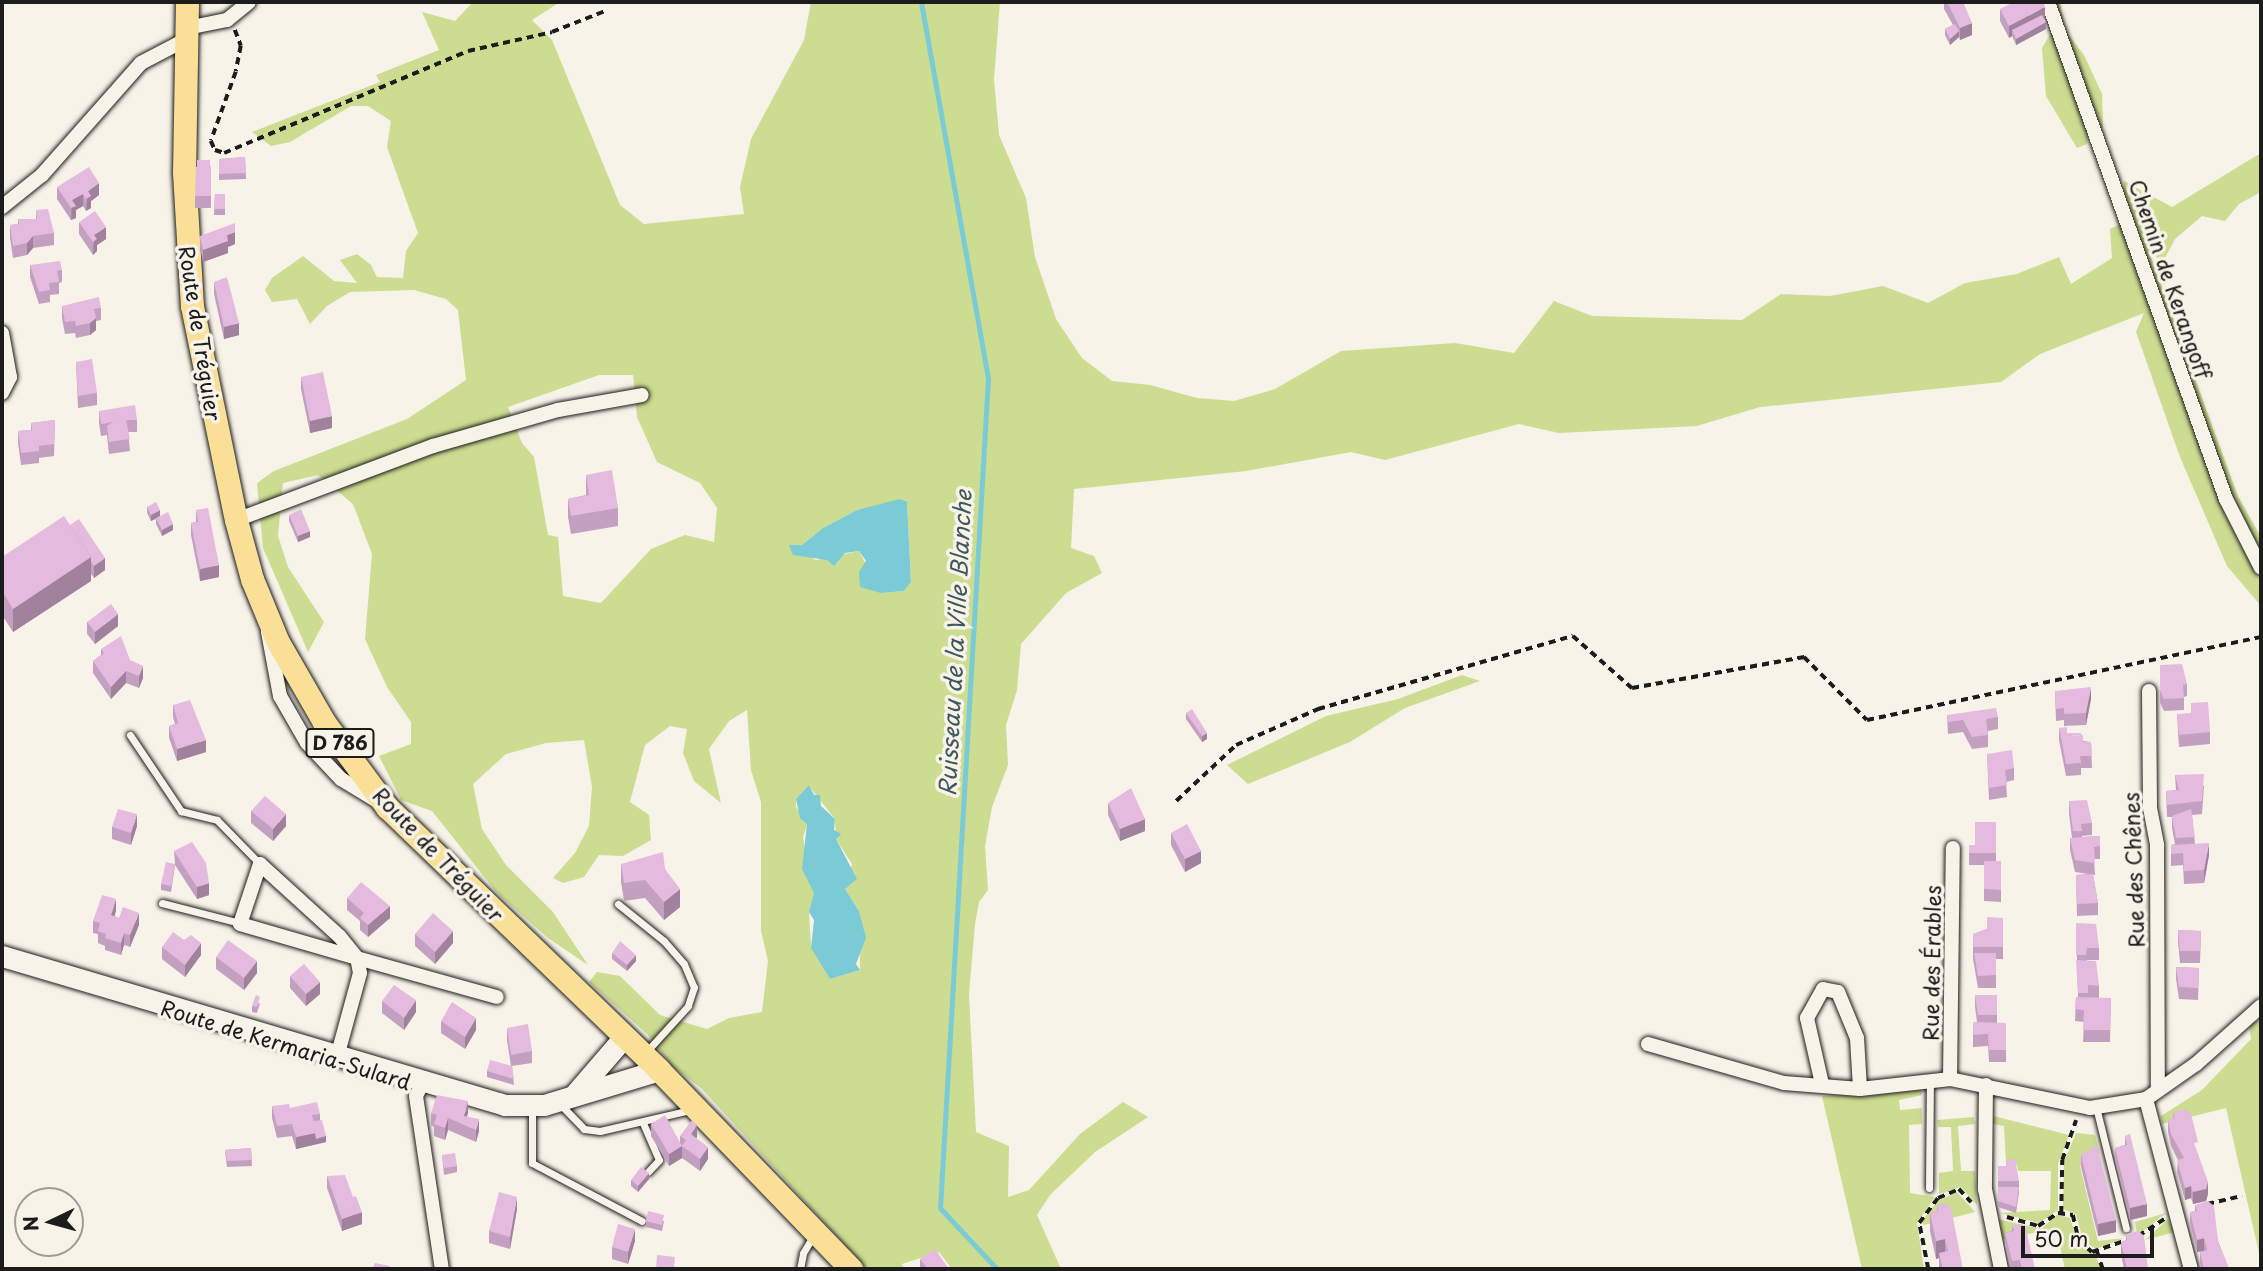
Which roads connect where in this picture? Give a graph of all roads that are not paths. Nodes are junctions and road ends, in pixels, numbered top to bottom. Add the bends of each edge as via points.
1 (187, 2) edge
2 (249, 2) edge
3 (2048, 2) edge
4 (187, 33) junction
5 (2, 207) edge
6 (2, 333) edge
7 (2, 393) edge
8 (642, 395) dead end
9 (236, 520) junction
10 (2261, 568) edge
11 (2149, 691) dead end
12 (130, 735) dead end
13 (1953, 848) dead end
14 (260, 864) junction
15 (162, 903) dead end
16 (618, 904) dead end
17 (241, 923) junction
18 (2, 956) edge
19 (357, 958) junction
20 (497, 997) dead end
21 (2261, 1006) edge
22 (624, 1037) junction
23 (1648, 1044) dead end
24 (337, 1057) junction
25 (651, 1062) junction
26 (1930, 1079) junction
27 (1950, 1079) junction
28 (422, 1084) junction
29 (1822, 1084) junction
30 (1986, 1085) junction
31 (1860, 1089) junction
32 (2158, 1090) junction
33 (566, 1098) junction
34 (2146, 1099) junction
35 (532, 1107) junction
36 (2088, 1107) junction
37 (695, 1109) junction
38 (643, 1122) junction
39 (648, 1172) edge
40 (1929, 1188) dead end
41 (642, 1221) dead end
42 (2126, 1228) dead end
43 (816, 1232) junction
44 (442, 1269) edge
45 (800, 1269) edge
46 (851, 1269) edge
47 (2001, 1269) edge
48 (2190, 1269) edge

1 - 4 main road, Route de Tréguier / D 786
2 - 4 street via 227,20
3 - 10 street, Chemin de Kerangoff via 2226,499
4 - 5 street via 141,63 42,175
4 - 9 main road, Route de Tréguier / D 786 via 187,252 204,377
6 - 7 street via 10,377
8 - 9 street via 558,410 433,446
9 - 22 main road, Route de Tréguier / D 786 via 266,615 324,722 387,807
11 - 32 street, Rue des Chênes via 2150,808 2157,845
12 - 14 lane via 181,811 217,820
13 - 27 street, Rue des Érables
14 - 17 street
14 - 19 street
15 - 17 lane
16 - 25 lane via 664,941 684,964 694,987
17 - 19 street
18 - 24 street, Route de Kermaria-Sulard
19 - 20 street
19 - 24 street via 360,973
21 - 32 street via 2196,1064
22 - 25 main road, Route de Tréguier / D 786
22 - 33 street
23 - 29 street via 1784,1083
24 - 28 street, Route de Kermaria-Sulard
25 - 33 street, Route de Kermaria-Sulard
25 - 37 main road, Route de Tréguier / D 786
26 - 27 street
26 - 31 street
26 - 40 lane
27 - 30 street
28 - 35 street, Route de Kermaria-Sulard via 505,1105
28 - 44 street via 416,1096
29 - 31 street
29 - 31 street via 1807,1018 1824,989 1838,992 1857,1038
30 - 36 street
30 - 47 street via 1985,1189
32 - 34 street
33 - 35 street, Route de Kermaria-Sulard
33 - 38 lane via 584,1129
34 - 36 street
34 - 48 street
35 - 41 lane via 532,1163
36 - 42 lane
37 - 38 lane
37 - 43 main road, Route de Tréguier / D 786
38 - 39 lane via 659,1160
43 - 45 lane via 803,1253
43 - 46 main road, Route de Tréguier / D 786

